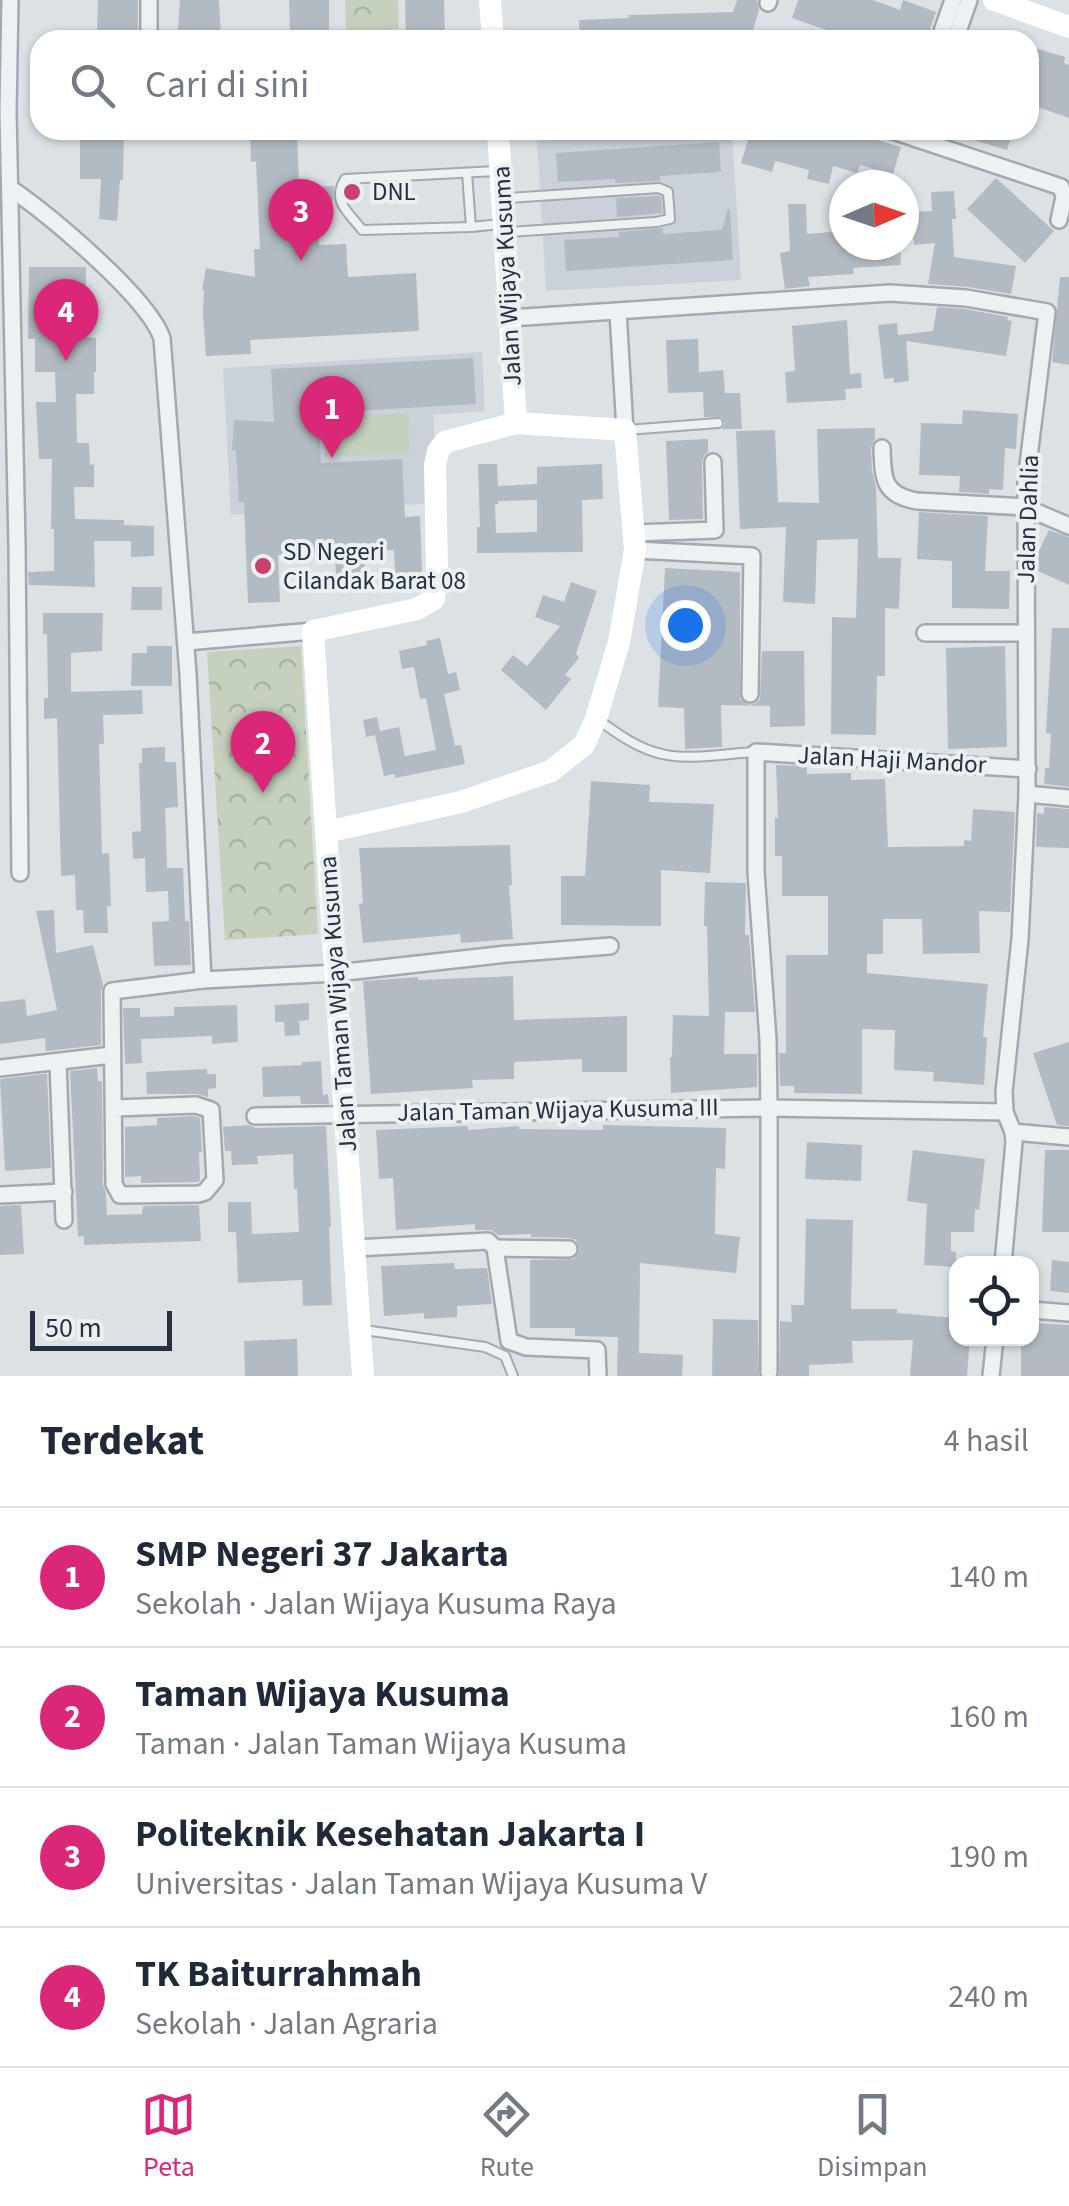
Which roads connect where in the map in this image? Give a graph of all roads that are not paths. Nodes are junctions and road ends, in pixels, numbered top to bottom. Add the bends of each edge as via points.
1 (10, 0) edge
2 (149, 0) edge
3 (490, 0) edge
4 (953, 0) edge
5 (969, 0) edge
6 (994, 0) edge
7 (1069, 27) edge
8 (149, 30) edge
9 (492, 30) edge
10 (942, 30) edge
11 (958, 30) edge
12 (4, 110) edge
13 (499, 140) edge
14 (934, 140) edge
15 (501, 171) junction
16 (467, 173) junction
17 (3, 191) edge
18 (502, 198) junction
19 (1060, 220) dead end
20 (472, 227) junction
21 (504, 228) junction
22 (618, 312) junction
23 (510, 318) junction
24 (516, 422) junction
25 (718, 423) dead end
26 (625, 430) junction
27 (882, 448) dead end
28 (712, 462) dead end
29 (1025, 507) junction
30 (1069, 526) edge
31 (635, 542) junction
32 (8, 547) edge
33 (313, 631) junction
34 (925, 632) dead end
35 (1025, 634) junction
36 (186, 642) junction
37 (750, 694) dead end
38 (596, 719) junction
39 (756, 752) junction
40 (1028, 769) junction
41 (1027, 794) junction
42 (1069, 798) edge
43 (326, 832) junction
44 (20, 873) dead end
45 (610, 946) dead end
46 (337, 973) junction
47 (203, 980) junction
48 (112, 1055) junction
49 (58, 1063) junction
50 (0, 1068) edge
51 (115, 1108) junction
52 (769, 1108) junction
53 (1005, 1112) junction
54 (346, 1113) junction
55 (255, 1116) dead end
56 (1013, 1132) junction
57 (1069, 1137) edge
58 (64, 1192) junction
59 (0, 1195) edge
60 (64, 1220) dead end
61 (355, 1248) junction
62 (495, 1248) junction
63 (569, 1249) dead end
64 (1004, 1256) edge
65 (1039, 1311) edge
66 (1069, 1313) edge
67 (360, 1329) junction
68 (994, 1346) edge
69 (769, 1372) dead end
70 (363, 1376) edge
71 (514, 1376) edge
72 (598, 1376) edge
73 (992, 1376) edge

1 - 12 street
2 - 8 street
3 - 9 street
4 - 10 street
5 - 11 street
6 - 7 street
12 - 17 street
13 - 15 street, Jalan Wijaya Kusuma
14 - 19 street via 1061,187
15 - 16 lane
15 - 18 street, Jalan Wijaya Kusuma
16 - 20 lane
16 - 20 lane via 345,179 338,198 362,230
17 - 32 street
17 - 36 street via 38,206 158,325
18 - 21 street, Jalan Wijaya Kusuma
18 - 21 lane via 659,188 668,192 670,218
20 - 21 lane
21 - 23 street, Jalan Wijaya Kusuma
22 - 23 street, Jalan Dahlia
22 - 26 street
22 - 29 street, Jalan Dahlia via 890,293 1046,312
23 - 24 street, Jalan Wijaya Kusuma
24 - 26 street
24 - 33 street via 445,442 438,451 434,599
25 - 26 lane
26 - 31 street
27 - 29 street via 886,482 900,498
28 - 31 street via 715,530
29 - 30 street
29 - 35 street, Jalan Dahlia
31 - 37 street via 752,556
31 - 38 street via 619,642
32 - 44 street
33 - 36 street
33 - 43 street, Jalan Taman Wijaya Kusuma
34 - 35 street
35 - 40 street, Jalan Dahlia
36 - 47 street
38 - 39 lane via 662,755
38 - 43 street via 584,744 551,771 461,802
39 - 40 street, Jalan Haji Mandor
39 - 52 street
40 - 41 street, Jalan Dahlia
41 - 42 street
41 - 53 street, Jalan Dahlia
43 - 46 street, Jalan Taman Wijaya Kusuma
45 - 46 street
46 - 47 street
46 - 54 street, Jalan Taman Wijaya Kusuma
47 - 48 street via 112,991
48 - 49 street
48 - 51 street
49 - 50 street
49 - 58 street
51 - 51 street via 114,1184 120,1195 199,1194 215,1180 211,1110
52 - 53 street, Jalan Taman Wijaya Kusuma III
52 - 54 street, Jalan Taman Wijaya Kusuma III
52 - 69 street
53 - 56 street, Jalan Dahlia
54 - 55 street, Jalan Taman Wijaya Kusuma III
54 - 61 street, Jalan Taman Wijaya Kusuma
56 - 57 street
56 - 64 street, Jalan Dahlia
58 - 59 street
58 - 60 street
61 - 62 street via 488,1241
61 - 67 street, Jalan Taman Wijaya Kusuma
62 - 63 street
62 - 72 street via 509,1341 526,1348 597,1350
65 - 66 street
67 - 70 street, Jalan Taman Wijaya Kusuma
67 - 71 lane via 485,1347 505,1356
68 - 73 street

